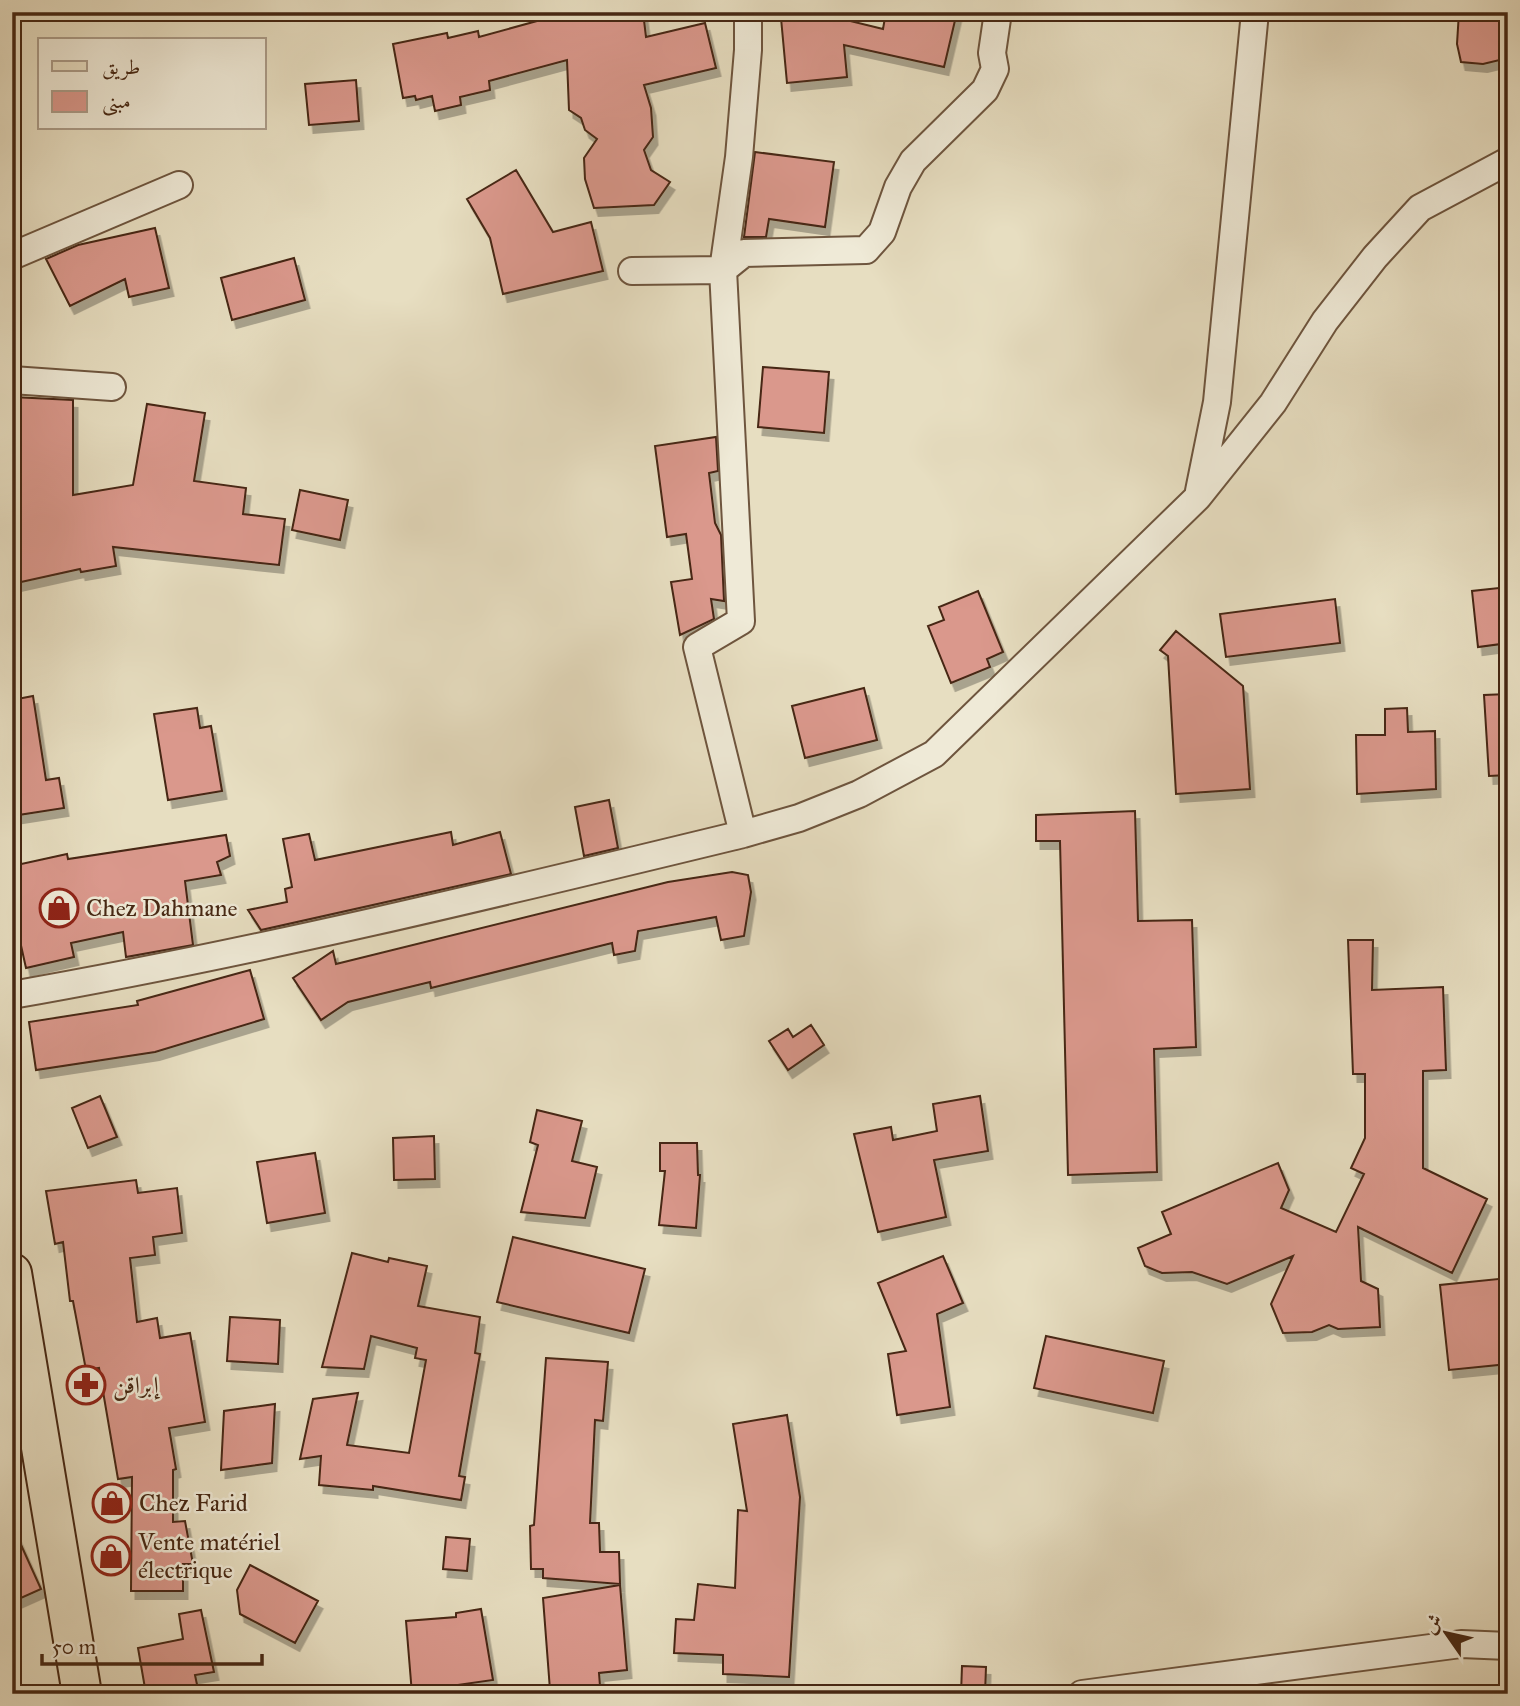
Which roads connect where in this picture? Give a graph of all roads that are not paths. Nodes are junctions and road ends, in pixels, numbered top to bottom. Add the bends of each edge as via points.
1 (748, 12) edge
2 (998, 12) edge
3 (1255, 12) edge
4 (1508, 161) edge
5 (179, 185) dead end
6 (12, 256) edge
7 (723, 270) junction
8 (632, 271) dead end
9 (12, 380) edge
10 (112, 387) dead end
11 (1198, 497) junction
12 (743, 834) junction
13 (12, 995) edge
14 (12, 1273) edge
15 (1508, 1646) edge
16 (82, 1694) edge
17 (1082, 1694) edge

1 - 7 street via 739,157
2 - 7 street via 992,53 995,69 985,90 913,161 874,244 866,250 744,253
3 - 11 street via 1217,402
4 - 11 street via 1420,208 1393,237 1325,321 1273,403
5 - 6 street
7 - 8 street
7 - 12 street via 741,621 697,647
9 - 10 street
11 - 12 street via 934,754 859,794
12 - 13 street via 403,917
14 - 16 main road
15 - 17 street via 1461,1644

